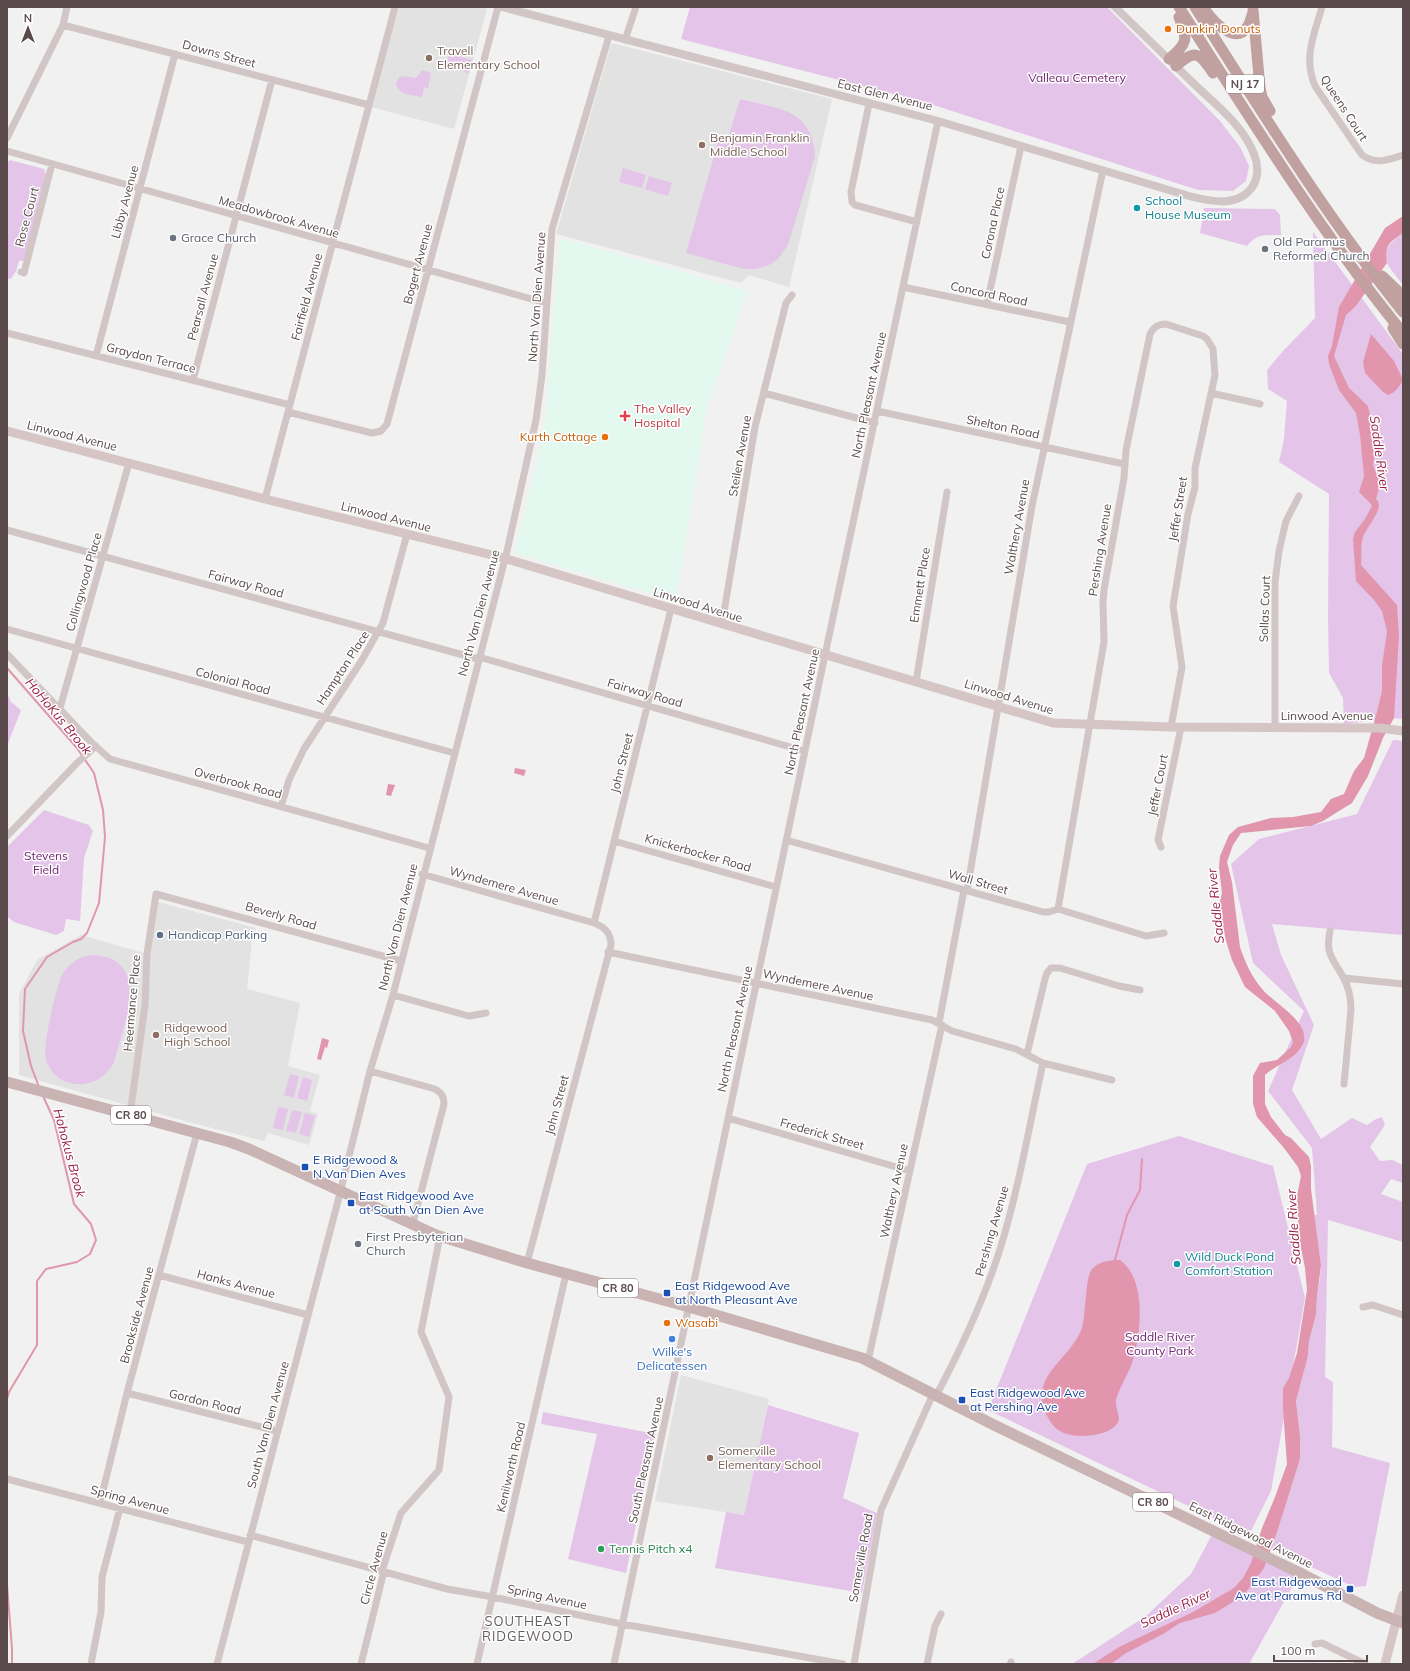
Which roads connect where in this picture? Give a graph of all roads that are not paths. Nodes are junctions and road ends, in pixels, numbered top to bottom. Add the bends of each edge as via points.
1 (67, 7) edge
2 (395, 7) edge
3 (498, 7) edge
4 (502, 7) edge
5 (636, 7) edge
6 (1115, 7) edge
7 (1175, 7) edge
8 (1179, 7) edge
9 (1195, 7) edge
10 (1203, 7) edge
11 (1322, 7) edge
12 (1253, 9) edge
13 (63, 25) junction
14 (609, 36) junction
15 (625, 40) junction
16 (175, 54) junction
17 (1172, 63) junction
18 (272, 80) junction
19 (870, 104) junction
20 (369, 105) junction
21 (938, 121) junction
22 (1254, 124) junction
23 (7, 138) edge
24 (1021, 146) junction
25 (7, 151) edge
26 (1403, 155) edge
27 (1294, 162) junction
28 (52, 164) junction
29 (1103, 170) junction
30 (140, 189) junction
31 (236, 216) junction
32 (917, 222) junction
33 (332, 243) junction
34 (428, 270) junction
35 (21, 272) dead end
36 (904, 287) junction
37 (1388, 287) junction
38 (792, 295) dead end
39 (1403, 296) edge
40 (1378, 302) junction
41 (546, 303) junction
42 (987, 304) junction
43 (1403, 312) edge
44 (1070, 322) junction
45 (1166, 324) joint
46 (7, 333) edge
47 (1403, 333) edge
48 (1403, 344) edge
49 (96, 356) junction
50 (193, 380) junction
51 (764, 393) junction
52 (1211, 393) junction
53 (1260, 404) dead end
54 (289, 409) junction
55 (877, 411) junction
56 (875, 423) junction
57 (7, 432) edge
58 (1044, 447) junction
59 (129, 463) junction
60 (1124, 464) junction
61 (947, 492) dead end
62 (1299, 496) dead end
63 (265, 499) junction
64 (7, 530) edge
65 (407, 534) junction
66 (102, 556) junction
67 (505, 559) junction
68 (671, 608) junction
69 (722, 624) junction
70 (7, 629) edge
71 (379, 632) junction
72 (76, 649) junction
73 (7, 654) edge
74 (825, 655) junction
75 (479, 658) junction
76 (916, 682) junction
77 (647, 705) junction
78 (998, 706) junction
79 (60, 708) junction
80 (324, 717) junction
81 (1090, 725) junction
82 (1171, 727) junction
83 (1181, 727) junction
84 (1275, 728) junction
85 (1403, 731) edge
86 (96, 746) junction
87 (804, 751) junction
88 (454, 753) junction
89 (281, 807) junction
90 (7, 836) edge
91 (786, 840) junction
92 (614, 841) junction
93 (1161, 847) dead end
94 (429, 848) junction
95 (422, 874) junction
96 (776, 887) junction
97 (966, 890) junction
98 (156, 894) joint
99 (1058, 909) junction
100 (594, 923) junction
101 (1330, 931) dead end
102 (1164, 933) dead end
103 (608, 952) junction
104 (401, 961) junction
105 (1344, 978) junction
106 (756, 983) junction
107 (1403, 984) edge
108 (1140, 990) dead end
109 (392, 995) junction
110 (486, 1013) dead end
111 (940, 1024) junction
112 (1027, 1054) junction
113 (1043, 1063) junction
114 (370, 1071) junction
115 (1112, 1080) dead end
116 (7, 1082) edge
117 (1344, 1084) dead end
118 (130, 1115) junction
119 (728, 1118) junction
120 (197, 1133) junction
121 (910, 1171) junction
122 (340, 1191) junction
123 (413, 1224) junction
124 (440, 1236) junction
125 (527, 1263) junction
126 (566, 1274) junction
127 (159, 1275) junction
128 (689, 1307) junction
129 (1363, 1307) dead end
130 (308, 1315) junction
131 (1403, 1315) edge
132 (868, 1361) junction
133 (127, 1393) junction
134 (935, 1395) junction
135 (277, 1432) junction
136 (7, 1479) edge
137 (100, 1503) junction
138 (120, 1508) junction
139 (249, 1538) junction
140 (382, 1571) junction
141 (1403, 1595) edge
142 (493, 1597) junction
143 (941, 1614) dead end
144 (1399, 1622) edge
145 (622, 1624) junction
146 (1315, 1644) dead end
147 (90, 1664) edge
148 (217, 1664) edge
149 (361, 1664) edge
150 (477, 1664) edge
151 (614, 1664) edge
152 (843, 1664) edge
153 (854, 1664) edge
154 (927, 1664) edge
155 (1365, 1664) edge
156 (1385, 1664) edge

1 - 13 street
2 - 20 street, Fairfield Avenue
3 - 34 street, Bogert Avenue
4 - 14 street, East Glen Avenue
5 - 15 street
6 - 17 street
7 - 17 highway via 1186,38
8 - 22 highway, NJ 17
9 - 27 highway, NJ 17
10 - 12 highway via 1220,26 1236,34 1247,28
11 - 26 street, Queens Court via 1309,57 1315,86 1367,159 1378,162
12 - 27 highway via 1261,93 1279,125
13 - 16 street, Downs Street
13 - 23 street
14 - 15 street, East Glen Avenue
14 - 41 street, North Van Dien Avenue via 552,229
15 - 19 street, East Glen Avenue
16 - 18 street, Downs Street
16 - 30 street, Libby Avenue
17 - 22 highway via 1189,55 1202,58 1226,94
17 - 29 street, East Glen Avenue via 1225,114 1244,137 1257,164 1255,183 1248,192 1238,198 1212,201
18 - 20 street, Downs Street
18 - 31 street, Pearsall Avenue
19 - 21 street, East Glen Avenue
19 - 32 street via 851,199 855,205
20 - 33 street, Fairfield Avenue
21 - 24 street, East Glen Avenue
21 - 32 street, North Pleasant Avenue
22 - 40 highway, NJ 17 via 1291,182
24 - 29 street, East Glen Avenue
24 - 42 street, Corona Place
25 - 28 street, Meadowbrook Avenue
27 - 37 highway, NJ 17 via 1356,250
28 - 30 street, Meadowbrook Avenue
28 - 35 street, Rose Court via 24,272
29 - 44 street, Walthery Avenue
30 - 31 street, Meadowbrook Avenue
30 - 49 street, Libby Avenue
31 - 33 street, Meadowbrook Avenue
31 - 50 street, Pearsall Avenue
32 - 36 street, North Pleasant Avenue
33 - 34 street, Meadowbrook Avenue
33 - 54 street, Fairfield Avenue
34 - 41 street, Meadowbrook Avenue
34 - 54 street, Bogert Avenue via 385,428 372,433
36 - 42 street, Concord Road
36 - 55 street, North Pleasant Avenue
37 - 39 highway
37 - 43 highway
38 - 51 street, Steilen Avenue via 786,303
40 - 47 highway, NJ 17
40 - 48 highway
41 - 67 street, North Van Dien Avenue via 542,375 536,420
42 - 44 street, Concord Road
44 - 58 street, Walthery Avenue
45 - 52 street, Jeffer Street via 1203,336 1211,344 1215,375
45 - 60 street, Pershing Avenue via 1156,326 1150,334
46 - 49 street, Graydon Terrace
49 - 50 street, Graydon Terrace
50 - 54 street, Graydon Terrace
51 - 56 street
51 - 69 street, Steilen Avenue via 755,427
52 - 53 street
52 - 82 street, Jeffer Street via 1195,468 1195,487 1173,606 1182,667
54 - 63 street, Fairfield Avenue
55 - 56 street, North Pleasant Avenue
55 - 58 street, Shelton Road
56 - 74 street, North Pleasant Avenue
57 - 59 main road, Linwood Avenue
58 - 60 street, Shelton Road
58 - 78 street, Walthery Avenue
59 - 63 main road, Linwood Avenue
59 - 66 street, Collingwood Place
60 - 81 street, Pershing Avenue via 1124,478 1104,590 1104,642
61 - 76 street, Emmett Place
62 - 84 street, Sollas Court via 1286,521 1275,582
63 - 65 main road, Linwood Avenue
64 - 66 street, Fairway Road
65 - 67 main road, Linwood Avenue
65 - 71 street, Hampton Place
66 - 71 street, Fairway Road
66 - 72 street, Collingwood Place
67 - 68 main road, Linwood Avenue
67 - 75 street, North Van Dien Avenue
68 - 69 main road, Linwood Avenue
68 - 77 street, John Street
69 - 74 main road, Linwood Avenue
70 - 72 street, Colonial Road
71 - 75 street, Fairway Road
71 - 80 street, Hampton Place
72 - 79 street, Collingwood Place
72 - 80 street, Colonial Road
73 - 79 street, Overbrook Road
74 - 76 main road, Linwood Avenue
74 - 87 street, North Pleasant Avenue
75 - 77 street, Fairway Road
75 - 88 street, North Van Dien Avenue
76 - 78 main road, Linwood Avenue
77 - 87 street, Fairway Road
77 - 92 street, John Street
78 - 81 main road, Linwood Avenue via 1053,723
78 - 97 street, Walthery Avenue
79 - 86 street, Overbrook Road
80 - 88 street, Colonial Road
80 - 89 street, Hampton Place via 296,764
81 - 82 main road, Linwood Avenue
81 - 99 street, Pershing Avenue
82 - 83 main road, Linwood Avenue
83 - 84 main road, Linwood Avenue
83 - 93 street, Jeffer Court via 1158,840
84 - 85 main road, Linwood Avenue via 1369,728
86 - 89 street, Overbrook Road via 116,762
86 - 90 street
87 - 91 street, North Pleasant Avenue
88 - 94 street, North Van Dien Avenue
89 - 94 street, Overbrook Road
91 - 96 street, North Pleasant Avenue
91 - 97 street, Wall Street
92 - 96 street, Knickerbocker Road
92 - 100 street, John Street
94 - 95 street, North Van Dien Avenue
95 - 100 street, Wyndemere Avenue
95 - 104 street, North Van Dien Avenue
96 - 106 street, North Pleasant Avenue
97 - 99 street, Wall Street via 1043,912
97 - 111 street, Walthery Avenue
98 - 104 street, Beverly Road
98 - 118 street, Heermance Place via 147,961 145,1005
99 - 102 street, Wall Street via 1146,936
100 - 103 street, Wyndemere Avenue via 602,926 610,934 611,945
101 - 105 street via 1328,949
103 - 106 street, Wyndemere Avenue
103 - 125 street, John Street
104 - 109 street, North Van Dien Avenue
105 - 107 street
105 - 117 street via 1351,999 1351,1010
106 - 111 street, Wyndemere Avenue via 932,1020
106 - 119 street, North Pleasant Avenue
108 - 112 street via 1060,968 1051,968 1046,973
109 - 110 street via 470,1016
109 - 114 street, North Van Dien Avenue
111 - 112 street, Wyndemere Avenue via 952,1031
111 - 121 street, Walthery Avenue
112 - 113 street, Wyndemere Avenue
113 - 115 street, Wyndemere Avenue
113 - 134 street, Pershing Avenue via 1001,1245 971,1326
114 - 122 street, North Van Dien Avenue
114 - 123 street via 435,1089 444,1099
116 - 118 main road, East Ridgewood Avenue / CR 80
118 - 120 main road, East Ridgewood Avenue / CR 80
119 - 121 street, Frederick Street
119 - 128 street, North Pleasant Avenue
120 - 122 main road, East Ridgewood Avenue / CR 80 via 249,1149
120 - 127 street, Brookside Avenue
121 - 132 street, Walthery Avenue
122 - 123 main road, East Ridgewood Avenue / CR 80
122 - 130 street, South Van Dien Avenue
123 - 124 main road, East Ridgewood Avenue / CR 80
124 - 125 main road, East Ridgewood Avenue / CR 80
124 - 140 street, Circle Avenue via 421,1332 449,1397 439,1470 401,1514
125 - 126 main road, East Ridgewood Avenue / CR 80
126 - 128 main road, East Ridgewood Avenue / CR 80
126 - 142 street, Kenilworth Road
127 - 130 street, Hanks Avenue
127 - 133 street, Brookside Avenue
128 - 132 main road, East Ridgewood Avenue / CR 80
128 - 145 street, South Pleasant Avenue
129 - 131 street via 1373,1305
130 - 135 street, South Van Dien Avenue
132 - 134 main road, East Ridgewood Avenue / CR 80
133 - 135 street, Gordon Road
133 - 137 street, Brookside Avenue
134 - 144 main road, East Ridgewood Avenue / CR 80
134 - 153 street, Somerville Road via 881,1510
135 - 139 street, South Van Dien Avenue
136 - 137 street, Spring Avenue
137 - 138 street, Spring Avenue
138 - 139 street, Spring Avenue
138 - 147 street via 102,1577 101,1612
139 - 140 street, Spring Avenue
139 - 148 street, South Van Dien Avenue
140 - 142 street, Spring Avenue via 447,1589
140 - 149 street, Circle Avenue via 384,1575
141 - 144 main road
142 - 145 street, Spring Avenue
142 - 150 street, Kenilworth Road
143 - 154 street via 935,1626
144 - 156 main road
145 - 151 street, South Pleasant Avenue
145 - 152 street, Spring Avenue
146 - 155 street via 1322,1643

